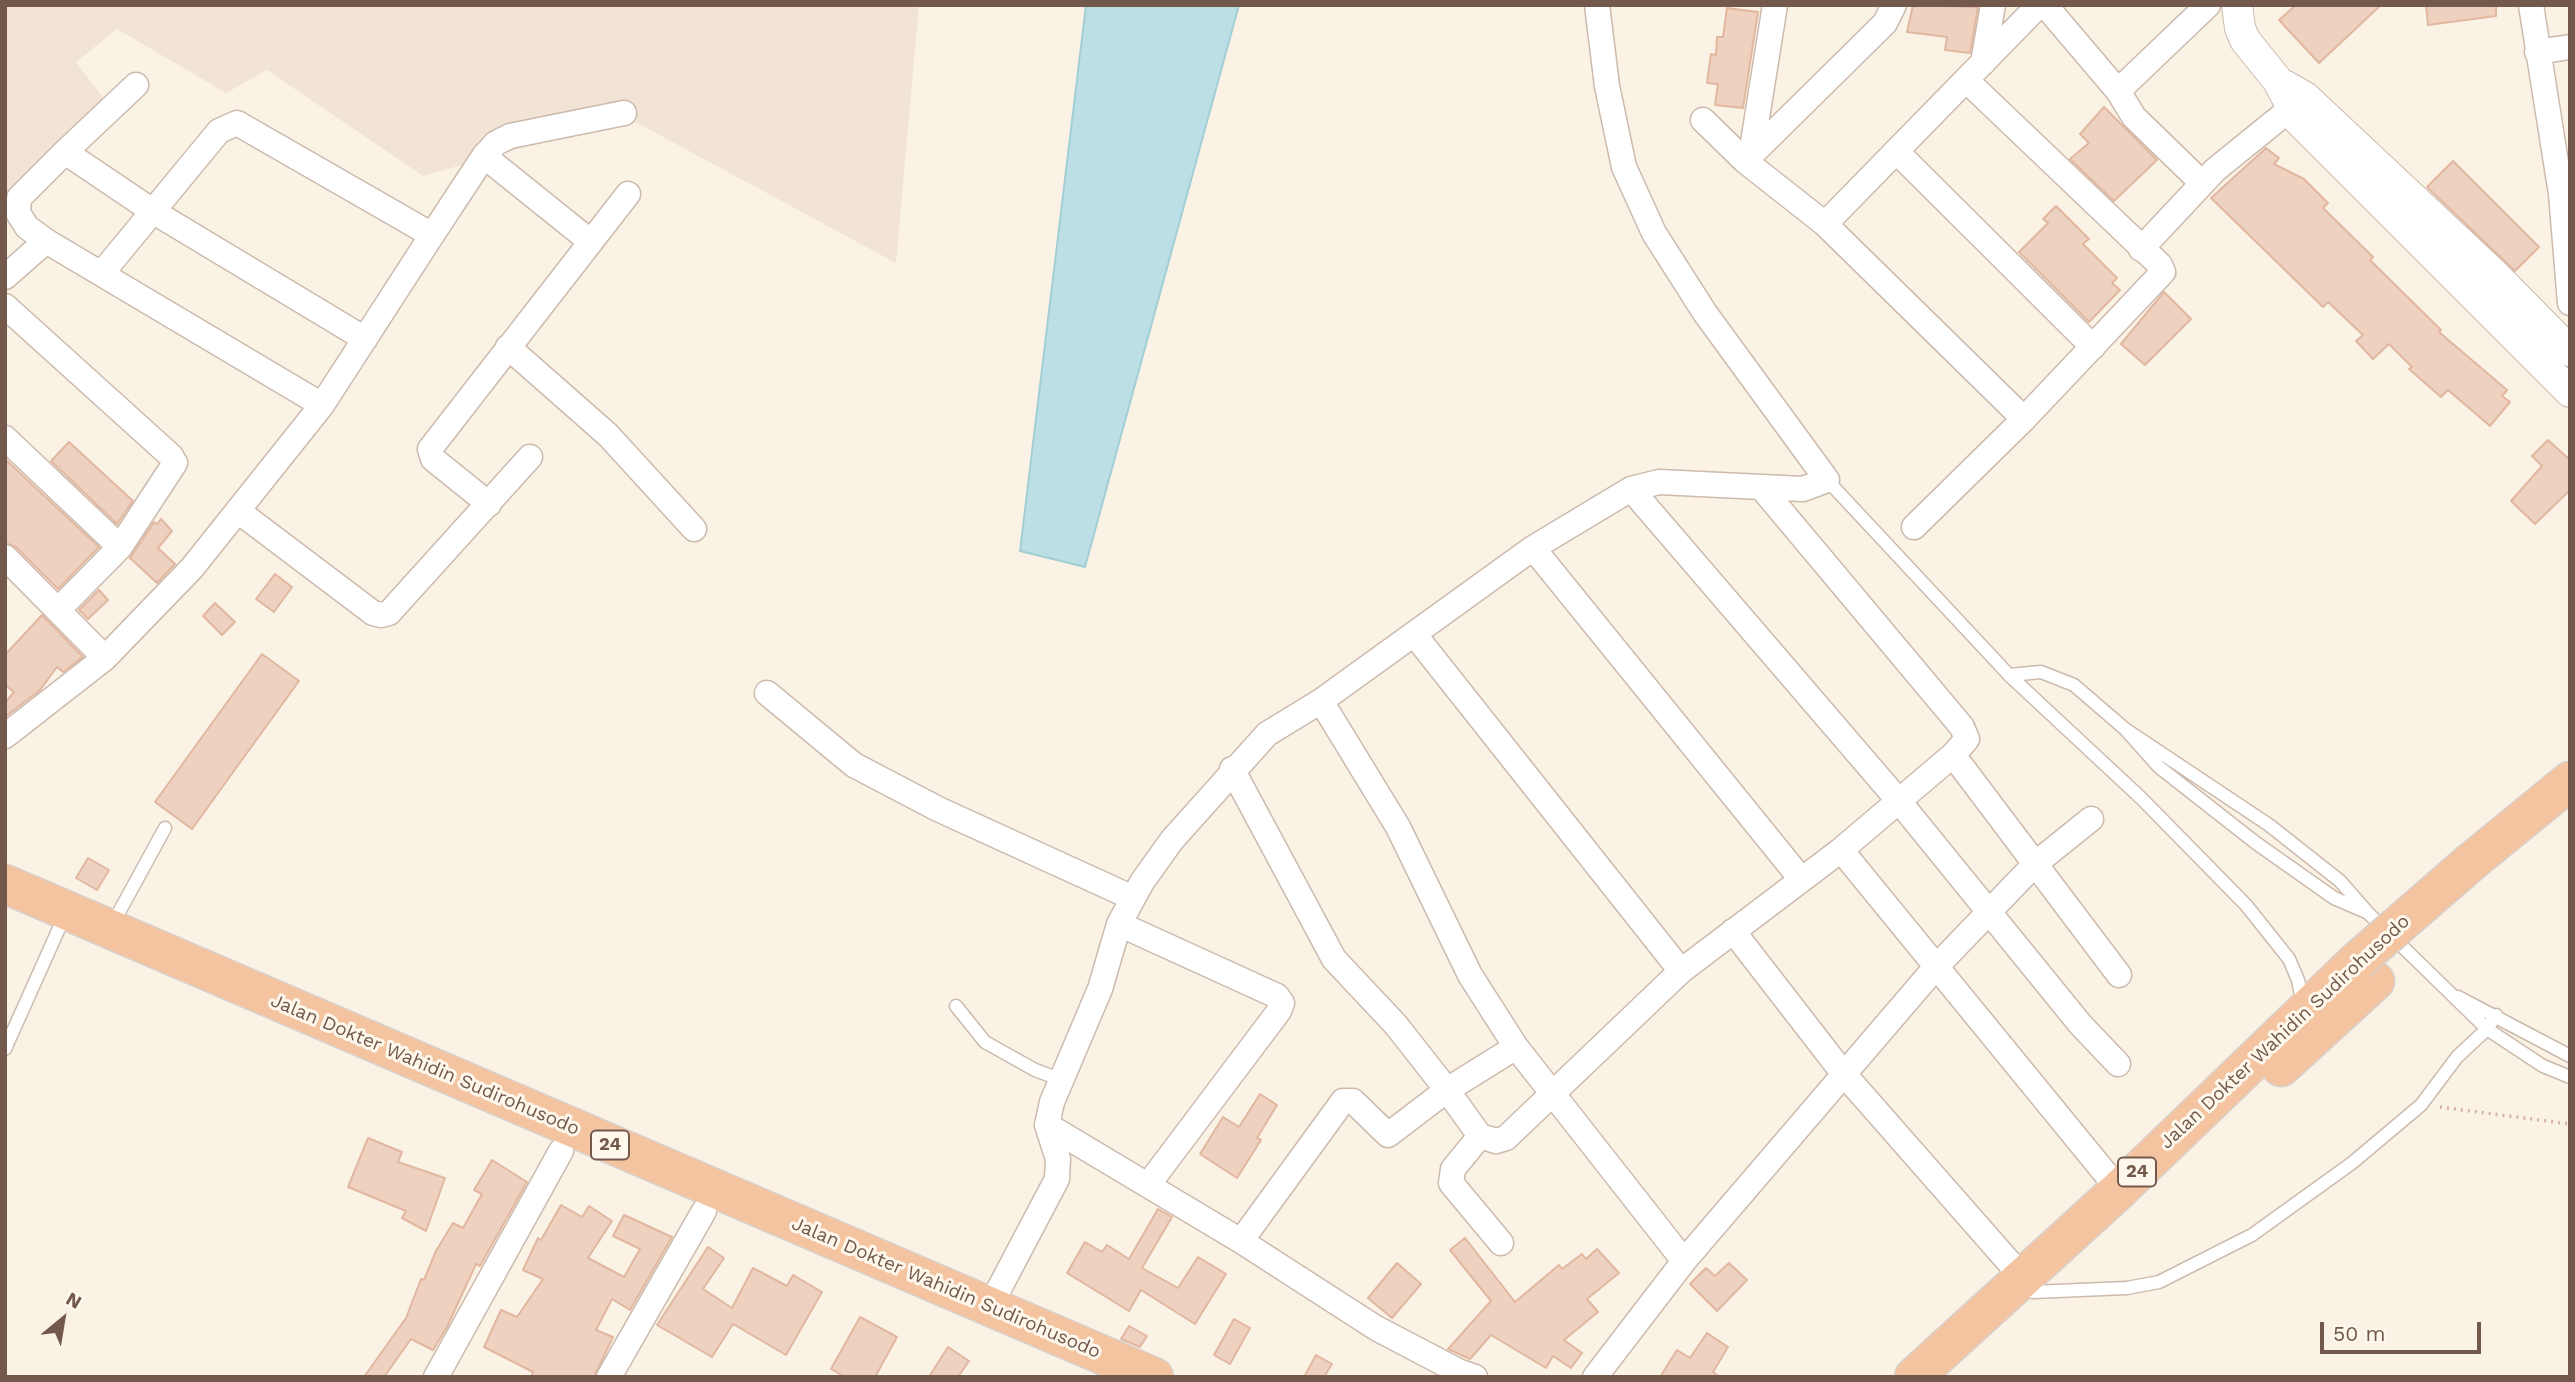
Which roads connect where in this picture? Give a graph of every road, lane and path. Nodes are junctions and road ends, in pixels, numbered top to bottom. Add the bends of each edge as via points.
1 (1597, 5) edge
2 (1775, 5) edge
3 (1894, 5) edge
4 (1993, 5) edge
5 (2039, 5) edge
6 (2045, 5) edge
7 (2208, 5) edge
8 (2531, 5) edge
9 (2242, 9) edge
10 (2570, 47) edge
11 (2537, 52) junction
12 (1975, 71) junction
13 (136, 85) dead end
14 (2118, 91) junction
15 (2299, 103) junction
16 (624, 113) dead end
17 (1703, 120) dead end
18 (65, 152) junction
19 (1896, 152) junction
20 (484, 156) junction
21 (1748, 158) junction
22 (2202, 183) junction
23 (2566, 193) edge
24 (628, 194) dead end
25 (153, 212) junction
26 (1825, 224) junction
27 (432, 235) junction
28 (46, 241) junction
29 (591, 242) junction
30 (2141, 249) junction
31 (102, 273) junction
32 (5, 277) edge
33 (2484, 285) junction
34 (2570, 303) edge
35 (5, 306) edge
36 (365, 340) junction
37 (509, 347) junction
38 (2093, 347) junction
39 (2570, 351) edge
40 (2570, 392) edge
41 (322, 405) junction
42 (2024, 419) junction
43 (5, 438) edge
44 (530, 457) dead end
45 (1827, 480) junction
46 (1761, 488) junction
47 (1631, 489) junction
48 (489, 504) junction
49 (238, 511) junction
50 (1914, 527) dead end
51 (694, 529) dead end
52 (120, 547) junction
53 (1533, 548) junction
54 (5, 557) edge
55 (59, 608) junction
56 (1414, 634) junction
57 (105, 658) junction
58 (2008, 675) junction
59 (767, 693) dead end
60 (1321, 701) junction
61 (2125, 729) junction
62 (5, 736) edge
63 (1953, 755) junction
64 (1232, 769) junction
65 (2570, 780) edge
66 (1898, 800) junction
67 (2570, 812) edge
68 (2091, 819) dead end
69 (165, 828) dead end
70 (1841, 850) junction
71 (2035, 864) junction
72 (2479, 872) junction
73 (1801, 879) junction
74 (5, 884) edge
75 (1133, 898) junction
76 (5, 907) edge
77 (1990, 910) junction
78 (2368, 913) junction
79 (62, 920) junction
80 (1119, 924) junction
81 (110, 929) junction
82 (1733, 931) junction
83 (1935, 968) junction
84 (1681, 971) junction
85 (2365, 971) junction
86 (2119, 975) dead end
87 (2451, 993) junction
88 (956, 1006) dead end
89 (2304, 1009) junction
90 (2496, 1015) junction
91 (2487, 1029) junction
92 (1516, 1047) junction
93 (5, 1049) edge
94 (2570, 1056) edge
95 (2118, 1063) dead end
96 (1843, 1073) junction
97 (2570, 1077) edge
98 (1062, 1080) junction
99 (1447, 1090) junction
100 (1551, 1094) junction
101 (2421, 1105) junction
102 (2570, 1124) edge
103 (1047, 1125) junction
104 (1480, 1136) junction
105 (561, 1151) junction
106 (1148, 1185) junction
107 (2119, 1190) junction
108 (704, 1211) junction
109 (1241, 1241) junction
110 (1501, 1243) dead end
111 (1684, 1261) junction
112 (2028, 1285) junction
113 (989, 1308) junction
114 (436, 1377) edge
115 (609, 1377) edge
116 (1088, 1377) edge
117 (1154, 1377) edge
118 (1475, 1377) edge
119 (1595, 1377) edge
120 (1914, 1377) edge
121 (1944, 1377) edge

1 - 45 street via 1624,167 1654,233 1705,313
2 - 21 street
3 - 21 street via 1885,23
4 - 12 street
5 - 12 street
6 - 14 street
7 - 14 street
8 - 11 street
9 - 15 street via 2239,28 2245,40
10 - 11 street
11 - 23 street
12 - 19 street
12 - 30 street
13 - 18 street
14 - 22 street via 2134,117
15 - 22 street
15 - 33 street
16 - 20 street via 510,136
17 - 21 street
18 - 25 street
18 - 28 street via 23,193 18,205 23,223
19 - 26 street
19 - 38 street
20 - 27 street
20 - 29 street
21 - 26 street
22 - 30 street
23 - 34 street
24 - 29 street
25 - 27 street via 219,131 237,123
25 - 31 street
25 - 36 street
26 - 42 street
27 - 36 street
28 - 31 street
28 - 32 street
29 - 37 street
30 - 38 street via 2162,268 2162,276
31 - 41 street
33 - 39 street
33 - 40 street
35 - 52 street via 175,463
36 - 41 street
37 - 48 street via 429,453
37 - 51 street via 608,435
38 - 42 street
41 - 49 street
42 - 50 street
43 - 52 street
44 - 48 street
45 - 46 street via 1802,489
45 - 58 lane
46 - 47 street via 1659,482
46 - 63 street via 1962,727 1967,739
47 - 53 street
47 - 66 street
48 - 49 street via 389,613 381,615
49 - 57 street via 192,568
52 - 55 street
53 - 56 street
53 - 73 street
54 - 55 street
55 - 57 street
56 - 60 street
56 - 84 street
57 - 62 street
58 - 61 lane via 2041,671 2058,676
58 - 89 lane via 2141,798 2246,905 2288,959
59 - 75 street via 854,765 938,809
60 - 64 street via 1267,734
60 - 92 street via 1398,827 1470,975
61 - 78 lane via 2269,825 2340,881
61 - 78 lane via 2159,768 2256,843 2334,898
63 - 66 street
63 - 71 street
64 - 75 street via 1172,840
64 - 99 street via 1335,959
65 - 72 highway, Jalan Dokter Wahidin Sudirohusodo / 24
66 - 70 street
66 - 77 street
67 - 72 highway, Jalan Dokter Wahidin Sudirohusodo / 24
68 - 71 street
69 - 81 lane
70 - 73 street
70 - 83 street
71 - 77 street
71 - 86 street
72 - 85 highway, Jalan Dokter Wahidin Sudirohusodo / 24
73 - 82 street
74 - 79 highway, Jalan Dokter Wahidin Sudirohusodo / 24
75 - 80 street
76 - 79 highway, Jalan Dokter Wahidin Sudirohusodo / 24
77 - 83 street
77 - 95 street via 2080,1024
78 - 87 lane
79 - 81 highway, Jalan Dokter Wahidin Sudirohusodo / 24
79 - 93 lane
79 - 105 highway, Jalan Dokter Wahidin Sudirohusodo / 24
80 - 98 street via 1100,989
80 - 106 street via 1277,996 1282,1003
81 - 113 highway, Jalan Dokter Wahidin Sudirohusodo / 24
82 - 84 street
82 - 96 street
83 - 96 street
83 - 107 street
84 - 100 street
85 - 89 highway, Jalan Dokter Wahidin Sudirohusodo / 24
85 - 112 highway, Jalan Dokter Wahidin Sudirohusodo / 24
87 - 90 lane
87 - 91 lane
88 - 98 lane via 985,1042
89 - 107 highway, Jalan Dokter Wahidin Sudirohusodo / 24
90 - 91 lane
90 - 94 lane
91 - 97 lane via 2543,1066
91 - 101 lane via 2457,1057
92 - 99 street
92 - 100 street
96 - 111 street
96 - 112 street
98 - 103 street
99 - 104 street
99 - 109 street via 1388,1135 1353,1101 1336,1106
100 - 104 street via 1506,1138 1496,1141
100 - 111 street
101 - 102 path
101 - 112 lane via 2317,1190 2252,1235 2159,1282 2127,1288
103 - 106 street
103 - 113 street via 1058,1159 1057,1179
104 - 110 street via 1453,1169 1451,1183
105 - 108 highway, Jalan Dokter Wahidin Sudirohusodo / 24
105 - 114 street
106 - 109 street
107 - 112 highway, Jalan Dokter Wahidin Sudirohusodo / 24
108 - 115 street
108 - 116 highway, Jalan Dokter Wahidin Sudirohusodo / 24
109 - 118 street via 1376,1328
111 - 119 street
112 - 120 highway, Jalan Dokter Wahidin Sudirohusodo / 24
112 - 121 highway, Jalan Dokter Wahidin Sudirohusodo / 24
113 - 117 highway, Jalan Dokter Wahidin Sudirohusodo / 24

